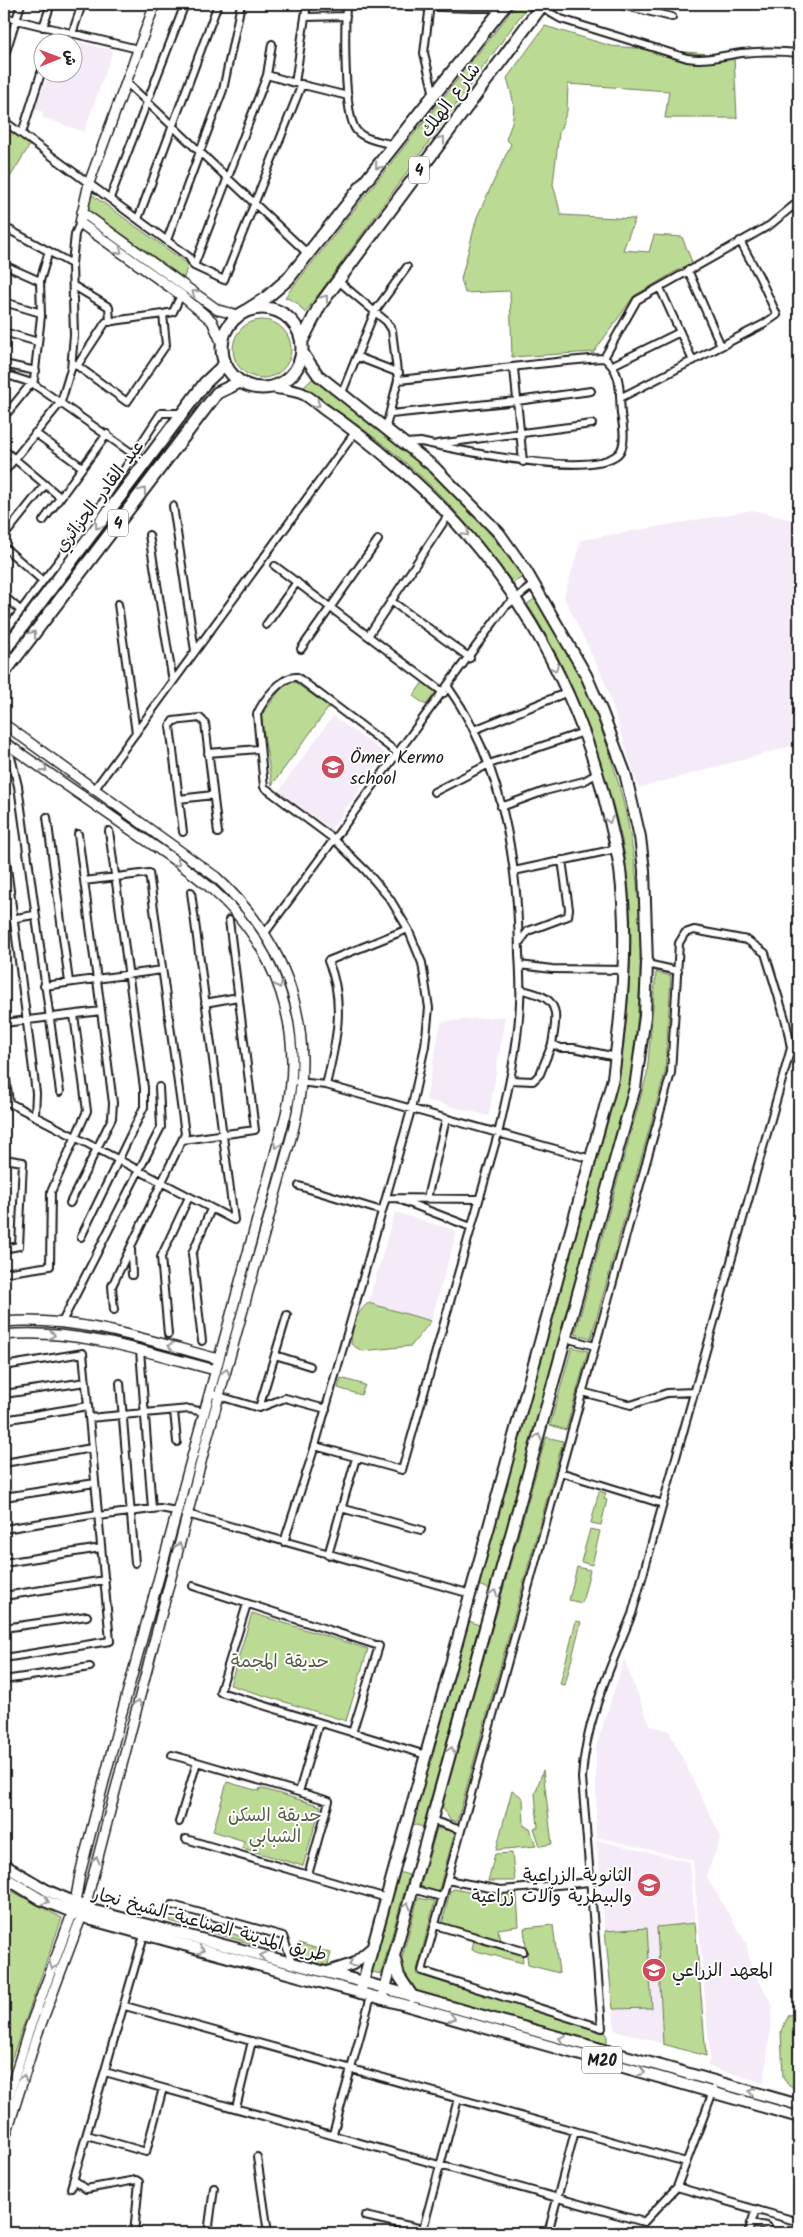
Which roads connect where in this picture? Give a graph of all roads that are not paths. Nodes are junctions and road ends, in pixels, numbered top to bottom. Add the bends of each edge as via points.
1 (21, 4) edge
2 (51, 4) edge
3 (82, 4) edge
4 (155, 4) edge
5 (185, 4) edge
6 (218, 4) edge
7 (241, 4) edge
8 (307, 4) edge
9 (346, 4) edge
10 (617, 4) edge
11 (418, 5) edge
12 (430, 5) edge
13 (542, 5) edge
14 (472, 6) edge
15 (504, 6) edge
16 (346, 16) junction
17 (306, 17) junction
18 (672, 17) dead end
19 (4, 18) edge
20 (16, 20) junction
21 (44, 27) junction
22 (56, 30) joint
23 (64, 32) edge
24 (73, 32) edge
25 (82, 36) edge
26 (272, 44) dead end
27 (138, 49) junction
28 (799, 53) edge
29 (4, 58) edge
30 (266, 75) junction
31 (38, 82) edge
32 (126, 82) junction
33 (298, 83) junction
34 (434, 95) junction
35 (348, 96) junction
36 (146, 102) junction
37 (4, 121) edge
38 (173, 127) junction
39 (22, 132) junction
40 (395, 145) junction
41 (199, 151) junction
42 (228, 178) junction
43 (89, 182) junction
44 (110, 198) junction
45 (799, 201) edge
46 (255, 203) junction
47 (82, 212) junction
48 (138, 219) junction
49 (80, 223) junction
50 (4, 227) edge
51 (167, 240) junction
52 (740, 241) junction
53 (48, 251) junction
54 (308, 254) junction
55 (72, 264) junction
56 (4, 265) edge
57 (194, 266) junction
58 (407, 267) dead end
59 (688, 270) junction
60 (337, 280) junction
61 (40, 281) junction
62 (74, 286) junction
63 (660, 288) junction
64 (181, 295) junction
65 (4, 302) edge
66 (375, 311) junction
67 (41, 313) junction
68 (242, 313) junction
69 (163, 314) junction
70 (110, 322) junction
71 (4, 332) edge
72 (680, 332) junction
73 (38, 342) junction
74 (222, 344) junction
75 (721, 346) junction
76 (302, 347) junction
77 (358, 357) junction
78 (604, 358) junction
79 (693, 361) junction
80 (4, 364) edge
81 (74, 364) junction
82 (225, 364) junction
83 (613, 365) junction
84 (514, 368) junction
85 (36, 371) junction
86 (4, 374) edge
87 (398, 377) junction
88 (240, 382) junction
89 (32, 383) junction
90 (272, 387) junction
91 (592, 391) dead end
92 (342, 393) junction
93 (620, 398) junction
94 (61, 402) junction
95 (517, 402) junction
96 (4, 409) edge
97 (183, 413) junction
98 (391, 414) junction
99 (592, 424) dead end
100 (386, 427) junction
101 (356, 431) junction
102 (35, 433) junction
103 (521, 433) junction
104 (107, 434) junction
105 (405, 443) junction
106 (431, 444) junction
107 (4, 450) edge
108 (133, 453) junction
109 (14, 459) junction
110 (524, 462) junction
111 (146, 463) junction
112 (82, 467) junction
113 (4, 472) edge
114 (45, 485) junction
115 (60, 497) junction
116 (173, 506) dead end
117 (449, 514) junction
118 (42, 521) dead end
119 (149, 535) dead end
120 (4, 536) edge
121 (378, 540) dead end
122 (4, 547) edge
123 (275, 566) dead end
124 (43, 581) junction
125 (297, 582) junction
126 (534, 584) junction
127 (4, 596) edge
128 (516, 598) junction
129 (391, 601) junction
130 (118, 604) dead end
131 (330, 607) junction
132 (21, 611) junction
133 (266, 625) dead end
134 (4, 633) edge
135 (368, 636) junction
136 (301, 649) dead end
137 (4, 651) edge
138 (195, 651) junction
139 (470, 658) junction
140 (4, 673) edge
141 (173, 682) junction
142 (446, 690) junction
143 (568, 692) junction
144 (4, 724) edge
145 (474, 730) junction
146 (584, 732) junction
147 (136, 733) junction
148 (4, 742) edge
149 (259, 749) junction
150 (4, 751) edge
151 (208, 753) junction
152 (399, 754) junction
153 (489, 764) junction
154 (598, 773) junction
155 (94, 790) junction
156 (434, 792) dead end
157 (213, 795) junction
158 (179, 799) junction
159 (501, 807) junction
160 (47, 817) dead end
161 (109, 831) dead end
162 (183, 832) dead end
163 (218, 833) dead end
164 (78, 834) dead end
165 (335, 840) junction
166 (4, 844) edge
167 (616, 849) junction
168 (562, 860) junction
169 (514, 870) junction
170 (115, 877) junction
171 (84, 881) junction
172 (190, 892) dead end
173 (34, 915) junction
174 (13, 918) junction
175 (4, 920) edge
176 (229, 920) dead end
177 (408, 929) junction
178 (265, 933) junction
179 (519, 943) junction
180 (647, 964) junction
181 (520, 965) junction
182 (162, 970) junction
183 (624, 970) junction
184 (678, 971) junction
185 (128, 974) junction
186 (97, 979) junction
187 (69, 982) junction
188 (44, 986) junction
189 (520, 989) junction
190 (238, 997) junction
191 (205, 1003) junction
192 (101, 1011) junction
193 (74, 1015) junction
194 (49, 1016) junction
195 (26, 1020) junction
196 (4, 1023) edge
197 (552, 1044) junction
198 (791, 1048) junction
199 (799, 1048) edge
200 (616, 1057) junction
201 (4, 1064) edge
202 (510, 1080) junction
203 (291, 1081) junction
204 (302, 1082) junction
205 (326, 1085) junction
206 (159, 1087) dead end
207 (60, 1092) dead end
208 (6, 1101) edge
209 (411, 1110) junction
210 (35, 1116) junction
211 (446, 1120) junction
212 (222, 1134) junction
213 (498, 1134) junction
214 (74, 1138) junction
215 (183, 1140) junction
216 (97, 1149) junction
217 (4, 1159) edge
218 (118, 1159) junction
219 (592, 1159) junction
220 (140, 1171) junction
221 (162, 1183) junction
222 (299, 1186) dead end
223 (189, 1197) junction
224 (386, 1198) junction
225 (395, 1198) junction
226 (427, 1198) junction
227 (478, 1199) junction
228 (262, 1201) junction
229 (70, 1203) dead end
230 (273, 1204) junction
231 (211, 1209) junction
232 (382, 1212) junction
233 (471, 1227) junction
234 (81, 1238) dead end
235 (131, 1247) junction
236 (4, 1249) edge
237 (4, 1273) edge
238 (132, 1275) dead end
239 (114, 1310) dead end
240 (287, 1315) dead end
241 (4, 1322) edge
242 (62, 1322) junction
243 (168, 1334) dead end
244 (4, 1335) edge
245 (565, 1338) junction
246 (202, 1341) dead end
247 (595, 1346) junction
248 (140, 1350) junction
249 (275, 1355) junction
250 (218, 1359) junction
251 (4, 1366) edge
252 (310, 1366) dead end
253 (215, 1370) junction
254 (86, 1382) junction
255 (120, 1383) dead end
256 (582, 1392) junction
257 (695, 1392) junction
258 (209, 1393) junction
259 (4, 1394) edge
260 (219, 1396) junction
261 (88, 1406) junction
262 (259, 1408) junction
263 (326, 1409) junction
264 (174, 1411) junction
265 (204, 1412) junction
266 (144, 1414) junction
267 (123, 1415) junction
268 (89, 1418) junction
269 (4, 1420) edge
270 (177, 1442) dead end
271 (315, 1446) junction
272 (92, 1448) junction
273 (356, 1458) junction
274 (4, 1463) edge
275 (560, 1472) junction
276 (95, 1483) junction
277 (4, 1496) edge
278 (663, 1504) junction
279 (341, 1508) junction
280 (152, 1509) junction
281 (176, 1511) junction
282 (131, 1512) junction
283 (187, 1514) junction
284 (98, 1515) junction
285 (4, 1529) edge
286 (421, 1530) dead end
287 (284, 1542) junction
288 (102, 1548) junction
289 (328, 1555) junction
290 (4, 1563) edge
291 (135, 1563) dead end
292 (104, 1580) junction
293 (193, 1586) dead end
294 (471, 1594) junction
295 (4, 1596) edge
296 (247, 1604) junction
297 (87, 1616) dead end
298 (4, 1628) edge
299 (4, 1658) edge
300 (90, 1667) dead end
301 (4, 1680) edge
302 (319, 1723) junction
303 (352, 1733) junction
304 (172, 1755) dead end
305 (426, 1755) junction
306 (197, 1762) junction
307 (299, 1792) junction
308 (431, 1820) junction
309 (179, 1822) dead end
310 (461, 1830) junction
311 (186, 1839) dead end
312 (4, 1865) edge
313 (308, 1875) junction
314 (4, 1877) edge
315 (447, 1880) junction
316 (590, 1882) junction
317 (412, 1889) junction
318 (387, 1898) junction
319 (442, 1898) junction
320 (172, 1904) dead end
321 (79, 1910) junction
322 (435, 1925) junction
323 (144, 1934) junction
324 (373, 1947) junction
325 (523, 1951) dead end
326 (394, 1953) junction
327 (292, 1964) junction
328 (327, 1972) junction
329 (365, 1990) junction
330 (383, 1994) junction
331 (414, 1997) junction
332 (125, 2006) junction
333 (252, 2041) junction
334 (351, 2068) junction
335 (105, 2072) junction
336 (715, 2087) junction
337 (163, 2088) junction
338 (458, 2098) junction
339 (7, 2105) edge
340 (799, 2105) edge
341 (236, 2108) junction
342 (799, 2117) edge
343 (576, 2131) junction
344 (333, 2134) junction
345 (87, 2135) junction
346 (4, 2141) edge
347 (256, 2157) dead end
348 (686, 2162) junction
349 (440, 2165) junction
350 (74, 2180) junction
351 (677, 2187) junction
352 (72, 2188) dead end
353 (214, 2188) dead end
354 (557, 2198) junction
355 (756, 2209) junction
356 (365, 2216) dead end
357 (799, 2222) edge
358 (752, 2223) junction
359 (423, 2229) junction
360 (134, 2233) edge
361 (208, 2233) edge
362 (268, 2233) edge
363 (440, 2233) edge
364 (548, 2233) edge
365 (748, 2233) edge
366 (773, 2233) edge

1 - 20 street
2 - 21 street
3 - 24 street
4 - 27 street
5 - 36 street
6 - 38 street
7 - 41 street via 223,90
8 - 17 street
9 - 11 street
9 - 16 street
10 - 18 street
11 - 12 street
12 - 14 street
12 - 34 street via 424,53
13 - 28 street via 560,19 702,60 779,51
60 -> 13 highway, شارع الهلك / 4
14 - 15 street
15 - 34 highway, شارع الهلك / 4
16 - 17 street
16 - 35 street
17 - 33 street
19 - 20 street
20 - 21 street
20 - 29 street
21 - 22 street
22 - 23 street
25 - 27 street
26 - 30 street
27 - 32 street
30 - 33 street
30 - 42 street
31 - 39 street
32 - 36 street
32 - 43 street
33 - 35 street
33 - 46 street
34 - 40 highway, شارع الهلك / 4
35 - 40 street via 355,129 362,135
36 - 38 street
36 - 44 street
37 - 39 street
38 - 41 street
38 - 48 street
39 - 43 street
40 -> 54 highway, شارع الهلك / 4
41 - 42 street
41 - 51 street
42 - 46 street
42 - 57 street
43 - 44 street
43 - 47 street
44 - 48 street
45 - 52 street via 770,225
46 - 54 street
46 - 57 street via 224,280
47 - 49 street
68 -> 47 street via 218,310
48 - 51 street
49 - 55 street via 75,234
49 -> 64 street
50 - 53 street
51 - 57 street via 189,257
52 - 59 street
52 - 75 street via 777,315
53 - 55 street
53 - 61 street
54 - 68 highway, شارع الهلك / 4 via 288,279
55 - 62 street
56 - 61 street
58 - 66 street
59 - 63 street
59 - 75 street
60 - 66 street
76 -> 60 highway, شارع الهلك / 4 via 320,305
61 - 67 street
62 - 70 street via 109,307
62 - 81 street
63 - 72 street
63 - 78 street via 637,300
64 - 69 street via 172,312
64 - 74 street via 212,321
65 - 67 street
66 - 77 street
66 - 87 street via 392,330
67 - 73 street
68 - 74 highway via 225,333
68 - 76 highway via 264,308 282,312 298,329
69 - 70 street
69 - 81 street via 166,344 127,402
70 - 81 street via 106,322
71 - 73 street
72 - 79 street
72 - 83 street
73 - 85 street
74 - 82 highway
75 - 79 street
76 - 90 highway via 293,374
76 - 92 main road via 318,375
77 - 87 street
77 - 92 street
78 - 83 street
78 - 84 street
79 - 93 street
80 - 85 street
81 - 94 street
82 - 88 highway
82 - 97 highway, عبد القادر الجزائري / 4
83 - 93 street via 618,375
84 - 87 street
84 - 95 street
85 - 89 street
86 - 89 street
87 - 98 street
88 - 90 highway via 253,387
140 -> 88 highway, عبد القادر الجزائري / 4 via 217,394
89 - 94 street
89 - 96 street via 8,412
90 -> 101 main road via 301,393
91 - 95 street
92 - 100 main road
93 - 110 street via 623,444 619,454 592,463
94 - 102 street
94 - 104 street
95 - 98 street
95 - 103 street
97 - 108 street via 161,413
97 - 111 highway, عبد القادر الجزائري / 4
98 - 100 street
99 - 103 street
100 - 105 main road
101 - 117 main road
101 - 138 street
102 - 109 street
102 - 112 street
103 - 106 street
103 - 110 street
104 - 108 street
104 - 112 street
105 - 106 street
105 - 126 main road via 434,467 499,533
106 - 110 street
107 - 109 street
108 - 111 street
108 - 124 street via 97,511
109 - 113 street
109 - 114 street
111 -> 137 highway, عبد القادر الجزائري / 4
112 - 115 street
114 - 115 street
114 - 120 street
115 - 118 street
116 - 138 street
117 -> 128 main road via 481,550
117 - 129 street
119 - 141 street
121 - 131 street
122 - 124 street
123 - 125 street
124 - 132 street
125 - 131 street
125 - 133 street
126 - 128 street
126 - 180 main road via 586,675 624,773 640,837 644,870
127 - 132 street
128 - 139 street via 505,607
128 -> 143 main road
129 - 135 street
129 - 139 street
130 - 147 street
131 - 135 street
131 - 136 street
132 - 134 street
135 - 142 street
138 - 141 street
139 - 142 street
141 - 147 street
142 - 145 street via 465,712
142 - 152 street
143 - 145 street
143 - 146 main road
144 - 155 street
145 - 153 street
146 - 153 street
146 - 154 main road
147 - 155 street
148 -> 203 street via 194,875 241,919 270,963 281,991 290,1029
149 - 151 street
149 - 152 street via 258,712 283,681 294,676
149 - 165 street via 265,789
150 - 173 street via 11,757 18,786
151 - 157 street
151 - 158 street via 203,720 172,722
152 - 165 street
153 - 156 street
153 - 159 street
154 - 159 street via 584,781
154 -> 167 main road
155 - 178 street via 216,877 250,911
157 - 158 street
157 - 163 street
158 - 162 street
159 - 169 street
160 - 187 street
161 - 170 street
164 - 171 street
165 - 177 street via 390,899
165 - 178 street
166 - 174 street
167 - 168 street
167 - 183 main road via 620,870
168 - 169 street
168 - 179 street via 568,916 528,932
169 - 179 street
170 - 171 street
170 - 182 street via 149,874
170 - 185 street
171 - 186 street
172 - 191 street
173 - 174 street
173 - 188 street
174 - 175 street
174 - 195 street
176 - 190 street
177 - 205 street via 328,961 339,1013 336,1044
177 - 209 street via 422,963 429,1008 425,1046
178 - 204 street via 293,993 301,1039
179 - 181 street
180 - 184 street
180 - 245 main road via 645,1016 636,1088
181 - 183 street
181 - 189 street
182 - 185 street
182 - 215 street via 185,1134
183 - 200 main road
184 - 198 street via 679,943 685,933 694,930 747,940 765,953
184 - 247 street via 671,1073
185 - 186 street
185 - 218 street via 144,1107
186 - 187 street
186 - 192 street
187 - 188 street
188 - 194 street
189 - 197 street via 539,994 553,1003 556,1011
189 - 202 street
190 - 191 street
190 - 212 street via 255,1130
191 - 212 street
192 - 193 street
192 - 216 street via 113,1103 112,1118
193 - 194 street
193 - 214 street via 87,1111
194 - 195 street
194 - 207 street
195 - 196 street
195 - 210 street via 36,1092
197 - 200 street
197 - 202 street via 540,1074 533,1081
198 - 199 street
198 - 257 street
200 - 219 main road via 614,1078
201 - 208 street
202 - 213 street
203 - 204 street
203 -> 228 street via 286,1114
204 - 205 street
204 - 230 street via 296,1120
205 - 209 street
206 - 220 street via 161,1126
208 - 210 street
209 - 211 street
209 - 224 street
210 - 214 street
211 - 213 street
211 - 226 street
212 - 215 street
212 - 231 street via 234,1220
213 - 219 street
213 - 227 street
214 - 216 street
214 - 237 street via 51,1192 50,1266
215 - 221 street
216 - 218 street
216 - 229 street
217 - 236 street via 22,1162 19,1246
218 - 220 street
218 - 234 street
219 - 294 main road
220 - 221 street
220 - 242 street
221 - 223 street
221 - 235 street
222 - 232 street
223 - 231 street
223 - 243 street via 161,1257
224 - 225 street
224 - 232 street
225 - 226 street
225 - 233 street
226 - 227 street
227 - 233 street
228 - 230 street
228 - 250 street
260 -> 230 street
231 - 246 street via 192,1254
232 - 263 street
233 - 273 street via 402,1470
235 - 238 street
235 - 239 street via 112,1286
240 - 249 street
241 - 242 street
250 -> 242 street via 115,1331
244 -> 248 street via 67,1336
245 - 247 street
308 -> 245 main road
247 - 256 street
248 - 253 street
248 - 266 street
249 - 252 street
249 - 262 street
250 - 253 street
251 - 254 street via 83,1353
253 - 258 street
254 - 259 street
254 - 261 street
255 - 267 street
256 - 257 street via 631,1404 667,1393
256 - 275 street
257 - 278 street
258 - 260 street
258 - 265 street
260 - 262 street
260 - 283 street
261 - 268 street
261 - 269 street
262 - 263 street via 284,1398
263 - 271 street
264 - 265 street via 193,1409
264 - 266 street
264 - 270 street
265 - 281 street
266 - 267 street
266 - 280 street
267 - 268 street
267 - 282 street
268 - 272 street
271 - 273 street
271 - 287 street
272 - 274 street
272 - 276 street
273 - 279 street
275 - 278 street
275 - 310 street
276 - 277 street
276 - 284 street
278 - 316 street via 632,1614 583,1749 582,1778
279 - 286 street
279 - 289 street
280 - 281 street
280 - 282 street
281 - 321 street via 82,1865
282 - 284 street
282 - 291 street
283 - 287 street
321 -> 283 street
284 - 285 street
284 - 288 street
287 - 289 street
288 - 290 street
288 - 292 street
289 - 294 street
292 - 295 street
292 - 299 street via 110,1642
293 - 296 street
294 - 305 main road
296 - 302 street via 220,1692
296 - 303 street via 379,1646
297 - 298 street
300 - 301 street
302 - 303 street
302 - 307 street
303 - 305 street
304 - 306 street
305 - 318 main road
306 - 307 street
306 - 309 street
307 - 313 street via 329,1801
308 - 310 street
308 - 317 main road
310 - 315 street
311 - 313 street
312 - 321 main road, طريق المدينة الصناعية-الشيخ نجار
313 - 318 street
314 -> 321 main road via 40,1899
315 - 316 street via 501,1890
315 - 319 street
316 - 322 street via 602,2028 422,1971
317 - 319 street
326 -> 317 main road
318 - 324 main road
319 - 322 street
320 - 327 street via 283,1936
321 - 323 main road
327 -> 321 main road, طريق المدينة الصناعية-الشيخ نجار
321 - 339 street via 28,2032
322 - 325 street
323 -> 329 main road
323 - 332 street
324 -> 328 main road via 353,1964
324 - 329 main road
326 - 330 main road
326 - 331 main road via 399,1976
327 - 328 main road, طريق المدينة الصناعية-الشيخ نجار
328 - 329 main road, طريق المدينة الصناعية-الشيخ نجار
329 - 330 main road
329 - 330 main road, طريق المدينة الصناعية-الشيخ نجار
329 - 334 street
330 - 331 main road, طريق المدينة الصناعية-الشيخ نجار
330 -> 336 main road, M20 via 405,2004
336 -> 331 main road, M20
332 - 333 street
332 - 335 street
333 - 334 street
333 - 341 street
334 - 338 street
334 - 344 street
335 - 337 street
335 - 345 street
340 -> 336 main road, M20
336 - 342 main road, M20
336 - 348 street
337 - 341 street
337 - 345 street via 146,2152
338 - 343 street
338 - 349 street
339 - 346 street
341 - 344 street
343 - 348 street
343 - 354 street
344 - 349 street
345 - 350 street
347 - 362 street
348 - 351 street
349 - 354 street
349 - 359 street
350 - 352 street
350 - 360 street via 86,2189 139,2182
351 - 354 street via 644,2222
351 - 355 street
353 - 361 street
354 - 364 street
355 - 357 street
355 - 358 street
356 - 359 street
358 - 365 street
358 - 366 street via 766,2226
359 - 363 street

